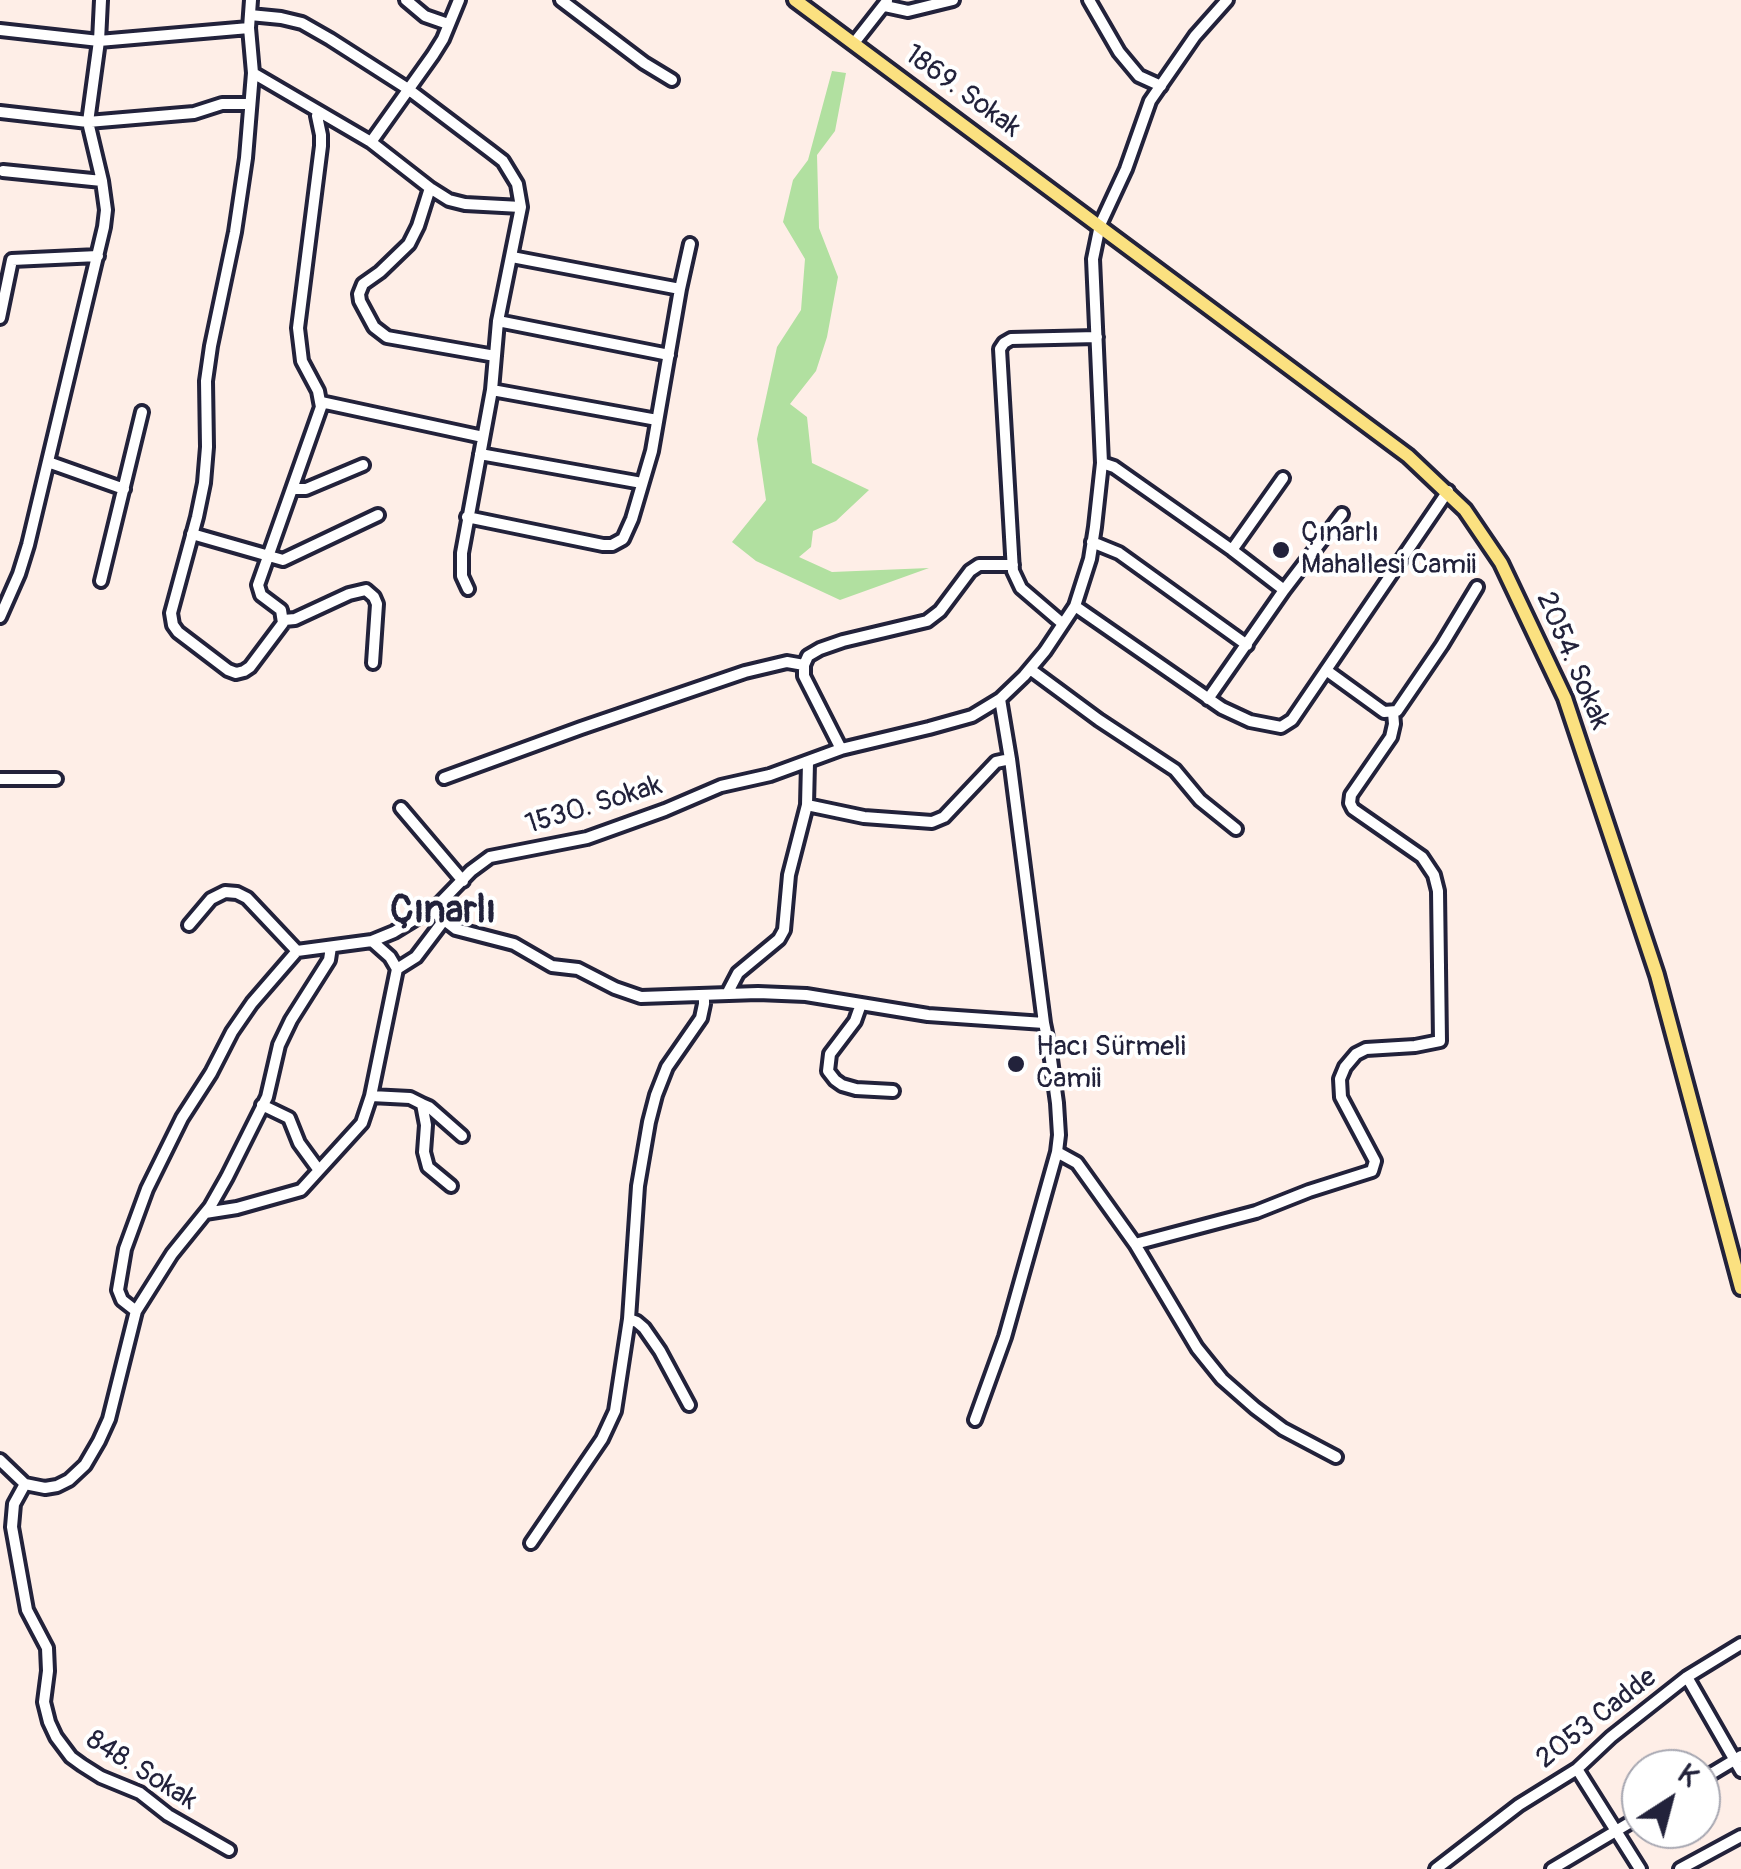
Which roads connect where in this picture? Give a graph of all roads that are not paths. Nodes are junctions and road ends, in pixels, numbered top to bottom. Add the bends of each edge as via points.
1 (101, 0) edge
2 (251, 0) edge
3 (406, 0) edge
4 (459, 0) edge
5 (561, 0) edge
6 (954, 0) edge
7 (1089, 0) edge
8 (1226, 0) edge
9 (804, 3) edge
10 (886, 3) edge
11 (250, 15) junction
12 (448, 24) junction
13 (249, 28) junction
14 (0, 30) edge
15 (99, 41) junction
16 (854, 43) junction
17 (253, 73) junction
18 (672, 80) dead end
19 (1161, 86) junction
20 (408, 89) junction
21 (250, 104) junction
22 (0, 112) edge
23 (318, 112) junction
24 (88, 122) junction
25 (370, 142) junction
26 (2, 171) edge
27 (102, 181) junction
28 (0, 184) edge
29 (430, 188) junction
30 (521, 208) junction
31 (1100, 225) junction
32 (690, 244) dead end
33 (98, 256) junction
34 (512, 257) junction
35 (6, 259) edge
36 (680, 289) junction
37 (0, 318) edge
38 (498, 321) junction
39 (1097, 338) junction
40 (669, 355) junction
41 (495, 356) junction
42 (492, 390) junction
43 (321, 402) junction
44 (142, 412) dead end
45 (657, 420) junction
46 (483, 437) junction
47 (480, 454) junction
48 (48, 462) junction
49 (1102, 463) junction
50 (362, 465) dead end
51 (1283, 478) dead end
52 (642, 484) junction
53 (292, 488) junction
54 (124, 489) junction
55 (1448, 491) junction
56 (1342, 514) dead end
57 (378, 516) dead end
58 (467, 517) junction
59 (192, 534) junction
60 (1092, 542) junction
61 (1232, 550) junction
62 (268, 557) junction
63 (1012, 565) junction
64 (101, 581) dead end
65 (1478, 586) dead end
66 (468, 589) dead end
67 (1284, 590) junction
68 (1075, 606) junction
69 (0, 617) edge
70 (284, 620) junction
71 (1062, 624) junction
72 (1247, 644) junction
73 (373, 663) dead end
74 (804, 665) junction
75 (1030, 669) junction
76 (1326, 670) junction
77 (1000, 699) junction
78 (1208, 699) junction
79 (1393, 712) junction
80 (840, 748) junction
81 (1010, 759) junction
82 (808, 763) junction
83 (444, 778) dead end
84 (0, 779) edge
85 (56, 779) dead end
86 (806, 804) junction
87 (401, 808) dead end
88 (1236, 829) dead end
89 (463, 881) junction
90 (430, 910) junction
91 (444, 920) junction
92 (190, 925) dead end
93 (372, 941) junction
94 (331, 947) junction
95 (297, 951) junction
96 (397, 968) junction
97 (727, 994) junction
98 (704, 995) junction
99 (861, 1004) junction
100 (1044, 1024) junction
101 (893, 1091) dead end
102 (370, 1096) junction
103 (422, 1104) junction
104 (262, 1106) junction
105 (462, 1136) dead end
106 (1056, 1152) junction
107 (318, 1169) junction
108 (451, 1186) dead end
109 (205, 1213) junction
110 (1135, 1244) junction
111 (1741, 1288) edge
112 (136, 1311) junction
113 (629, 1319) junction
114 (688, 1405) dead end
115 (975, 1420) dead end
116 (1336, 1457) dead end
117 (0, 1460) edge
118 (25, 1484) junction
119 (531, 1543) dead end
120 (1741, 1644) edge
121 (1687, 1677) junction
122 (1738, 1758) edge
123 (1577, 1769) junction
124 (1741, 1771) edge
125 (1621, 1828) edge
126 (1616, 1831) junction
127 (1741, 1836) edge
128 (229, 1850) dead end
129 (1436, 1869) edge
130 (1552, 1869) edge
131 (1640, 1869) edge
132 (1680, 1869) edge

1 - 15 street
2 - 11 street
3 - 12 street
4 - 12 street
5 - 18 street
6 - 10 street via 908,11
7 - 19 street via 1139,76
8 - 19 street, 1530. Sokak
9 - 16 main road, 1869. Sokak
10 - 16 street
11 - 13 street
11 - 20 street via 302,24
12 - 20 street
13 - 15 street
13 - 17 street
14 - 15 street
15 - 24 street
16 - 31 main road, 1869. Sokak
17 - 21 street
17 - 23 street
19 - 31 street, 1530. Sokak
20 - 25 street
20 - 30 street via 503,161
21 - 24 street
21 - 59 street via 236,232 210,346 204,483
22 - 24 street
23 - 25 street
23 - 43 street via 318,171 298,328 302,361
24 - 27 street
25 - 29 street
26 - 27 street
26 - 28 street
27 - 33 street via 106,210
29 - 30 street via 464,204
29 - 41 street via 408,244 362,284 360,301 386,337
30 - 34 street
31 - 39 street, 1530. Sokak via 1093,259
31 - 55 main road, 2054. Sokak
32 - 36 street
33 - 35 street
33 - 48 street
34 - 36 street
34 - 38 street
35 - 37 street
36 - 40 street
38 - 40 street
38 - 41 street
39 - 49 street, 1530. Sokak
39 - 63 street via 1011,339 1000,349
40 - 45 street
41 - 42 street
42 - 45 street
42 - 46 street
43 - 46 street
43 - 53 street
44 - 54 street
45 - 52 street
46 - 47 street
47 - 52 street
47 - 58 street
48 - 54 street
48 - 69 street via 24,560
49 - 60 street, 1530. Sokak
49 - 61 street
50 - 53 street via 306,489
51 - 61 street
52 - 58 street via 625,535 612,545
53 - 62 street
54 - 64 street
55 - 76 street
55 - 111 main road, 2054. Sokak via 1501,562 1565,698 1657,974
56 - 67 street
57 - 62 street via 287,560
58 - 66 street via 461,564
59 - 62 street
59 - 70 street via 171,613 178,632 240,672
60 - 68 street, 1530. Sokak
60 - 72 street via 1118,553
61 - 67 street
62 - 70 street via 259,592
63 - 71 street via 1021,588
63 - 74 street via 979,565 927,621 820,649
65 - 79 street
67 - 72 street
68 - 71 street, 1530. Sokak
68 - 78 street
70 - 73 street via 366,590 377,604
71 - 75 street, 1530. Sokak
72 - 78 street
74 - 80 street
74 - 83 street via 787,662 746,672
75 - 77 street, 1530. Sokak
75 - 88 street via 1175,770
76 - 78 street via 1281,727 1240,718
76 - 79 street
77 - 80 street, 1530. Sokak via 972,716
77 - 81 street
79 - 110 street via 1392,734 1350,803 1422,858 1434,875 1440,1041 1366,1049 1345,1066 1342,1097 1376,1161 1372,1171 1256,1212
80 - 82 street, 1530. Sokak
81 - 86 street via 996,762 932,822
81 - 100 street
82 - 86 street
82 - 89 street, 1530. Sokak via 721,786 588,838 490,858
84 - 85 street
86 - 97 street via 784,930 745,965
87 - 89 street
89 - 90 street, 1530. Sokak
90 - 91 street
90 - 93 street, 1530. Sokak
91 - 96 street via 416,957
91 - 98 street via 641,997
92 - 95 street via 212,900 237,893
93 - 94 street, 1530. Sokak
93 - 96 street
94 - 95 street, 1530. Sokak
94 - 104 street via 279,1045
95 - 112 street via 232,1032 146,1189 118,1290
96 - 102 street
97 - 98 street
97 - 99 street
98 - 113 street via 701,1018 667,1067 649,1122
99 - 100 street
99 - 101 street via 830,1054 828,1071 842,1085
100 - 106 street via 1057,1103
102 - 103 street
102 - 107 street via 362,1123
103 - 105 street
103 - 108 street via 428,1168
104 - 107 street via 289,1118
104 - 109 street
106 - 110 street via 1076,1163
106 - 115 street
107 - 109 street via 302,1190
109 - 112 street
110 - 116 street via 1222,1379 1283,1429
112 - 118 street via 110,1419 85,1465 57,1486
113 - 114 street via 660,1351
113 - 119 street via 612,1420
117 - 118 street
118 - 128 street, 848. Sokak via 12,1527 28,1610 47,1648 44,1702 56,1738 100,1777 140,1793
120 - 121 street, 2053 Cadde
121 - 122 street
121 - 123 street, 2053 Cadde
122 - 124 street
123 - 126 street
123 - 129 street, 2053 Cadde
125 - 126 street
126 - 130 street
126 - 131 street
127 - 132 street

